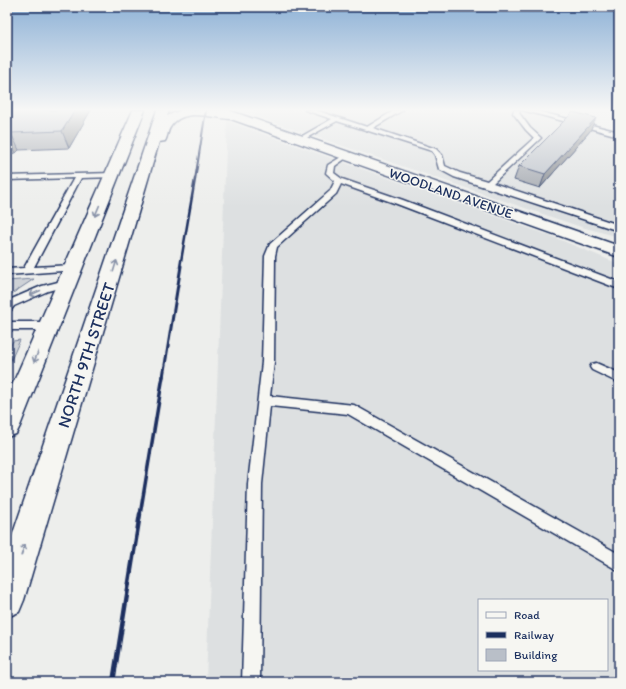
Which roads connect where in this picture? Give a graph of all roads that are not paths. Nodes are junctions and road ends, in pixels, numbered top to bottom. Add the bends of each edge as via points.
1 (126, 142) edge
2 (153, 142) edge
3 (158, 142) edge
4 (305, 142) edge
5 (411, 142) edge
6 (533, 142) edge
7 (149, 155) junction
8 (346, 156) junction
9 (112, 175) junction
10 (78, 177) junction
11 (7, 178) edge
12 (339, 181) junction
13 (488, 184) junction
14 (619, 228) edge
15 (619, 252) edge
16 (27, 271) junction
17 (7, 272) edge
18 (70, 276) junction
19 (619, 286) edge
20 (7, 308) edge
21 (7, 326) edge
22 (48, 326) junction
23 (596, 367) dead end
24 (619, 378) edge
25 (264, 400) junction
26 (7, 426) edge
27 (619, 564) edge
28 (7, 600) edge
29 (251, 682) edge

1 - 9 street
2 - 7 street, NORTH 9TH STREET
3 - 7 street via 155,152
4 - 8 street, WOODLAND AVENUE
5 - 13 lane via 437,151 442,167 448,172
6 - 13 lane
28 -> 7 street, NORTH 9TH STREET
8 - 12 lane via 332,165 330,173
8 - 15 street, WOODLAND AVENUE
9 - 10 lane
9 -> 18 street
10 - 11 lane
10 - 16 lane
12 - 19 lane
12 - 25 lane via 333,192 273,246 270,256 268,362
13 - 14 lane
16 - 17 lane
16 - 18 lane
18 -> 20 lane via 10,304
18 - 22 street
21 - 22 lane
22 -> 26 street
23 - 24 lane
25 - 27 lane via 350,409
25 - 29 lane via 255,484

